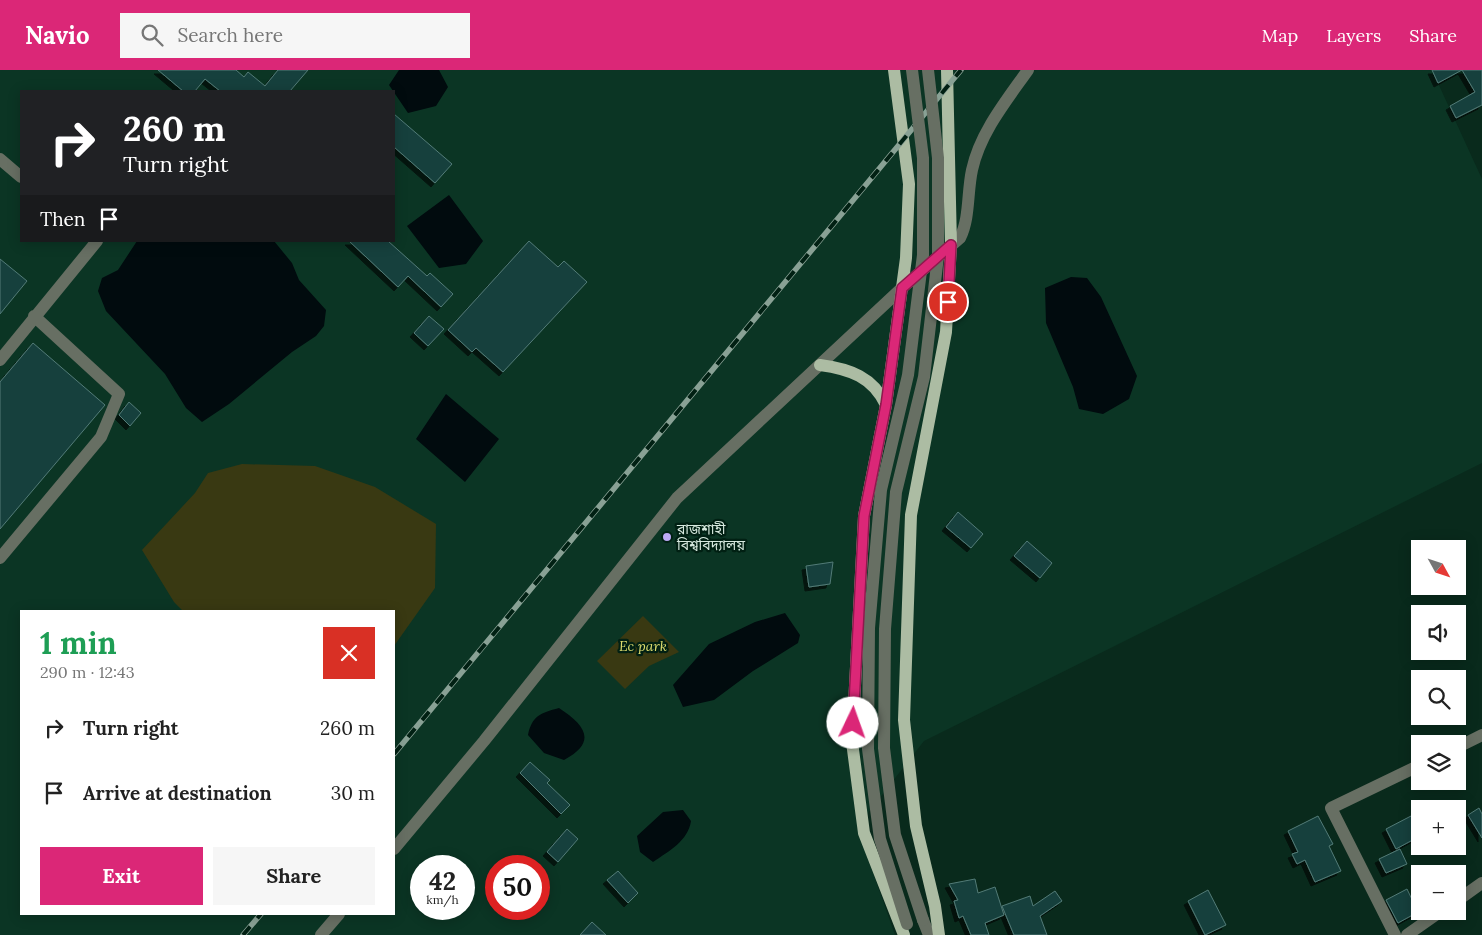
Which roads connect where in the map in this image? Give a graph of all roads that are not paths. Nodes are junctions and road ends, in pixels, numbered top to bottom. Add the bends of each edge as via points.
1 (894, 70) edge
2 (912, 70) edge
3 (928, 70) edge
4 (947, 70) edge
5 (1028, 70) edge
6 (0, 158) edge
7 (20, 176) edge
8 (96, 242) edge
9 (951, 245) junction
10 (902, 288) junction
11 (34, 316) junction
12 (0, 360) edge
13 (820, 365) junction
14 (886, 405) junction
15 (0, 558) edge
16 (1482, 736) edge
17 (1466, 743) edge
18 (1411, 769) edge
19 (395, 849) edge
20 (1482, 883) edge
21 (1466, 894) edge
22 (338, 915) edge
23 (1428, 920) edge
24 (907, 931) edge
25 (321, 935) edge
26 (929, 935) edge
27 (939, 935) edge
28 (1396, 935) edge
29 (1407, 935) edge

1 - 10 main road via 909,184
2 - 24 street, bridge via 923,158 923,256 908,375 881,490 869,628 868,749 880,839
3 - 26 street, bridge via 938,158 938,256 924,377 896,492 885,629 884,738 896,835
4 - 9 main road
5 - 9 street via 996,114 980,147 972,169 964,229 960,238
6 - 7 street
8 - 11 street
9 - 10 street
9 - 27 main road via 946,332 911,515 904,720 916,826
10 - 13 street
10 - 14 main road
11 - 12 street
11 - 15 street via 119,394 101,437
13 - 14 main road via 844,368 867,381 880,393
13 - 19 street via 677,498
14 - 24 main road via 864,516 852,742 864,833
16 - 17 street
18 - 28 street via 1331,808
20 - 21 street
22 - 25 street
23 - 29 street

